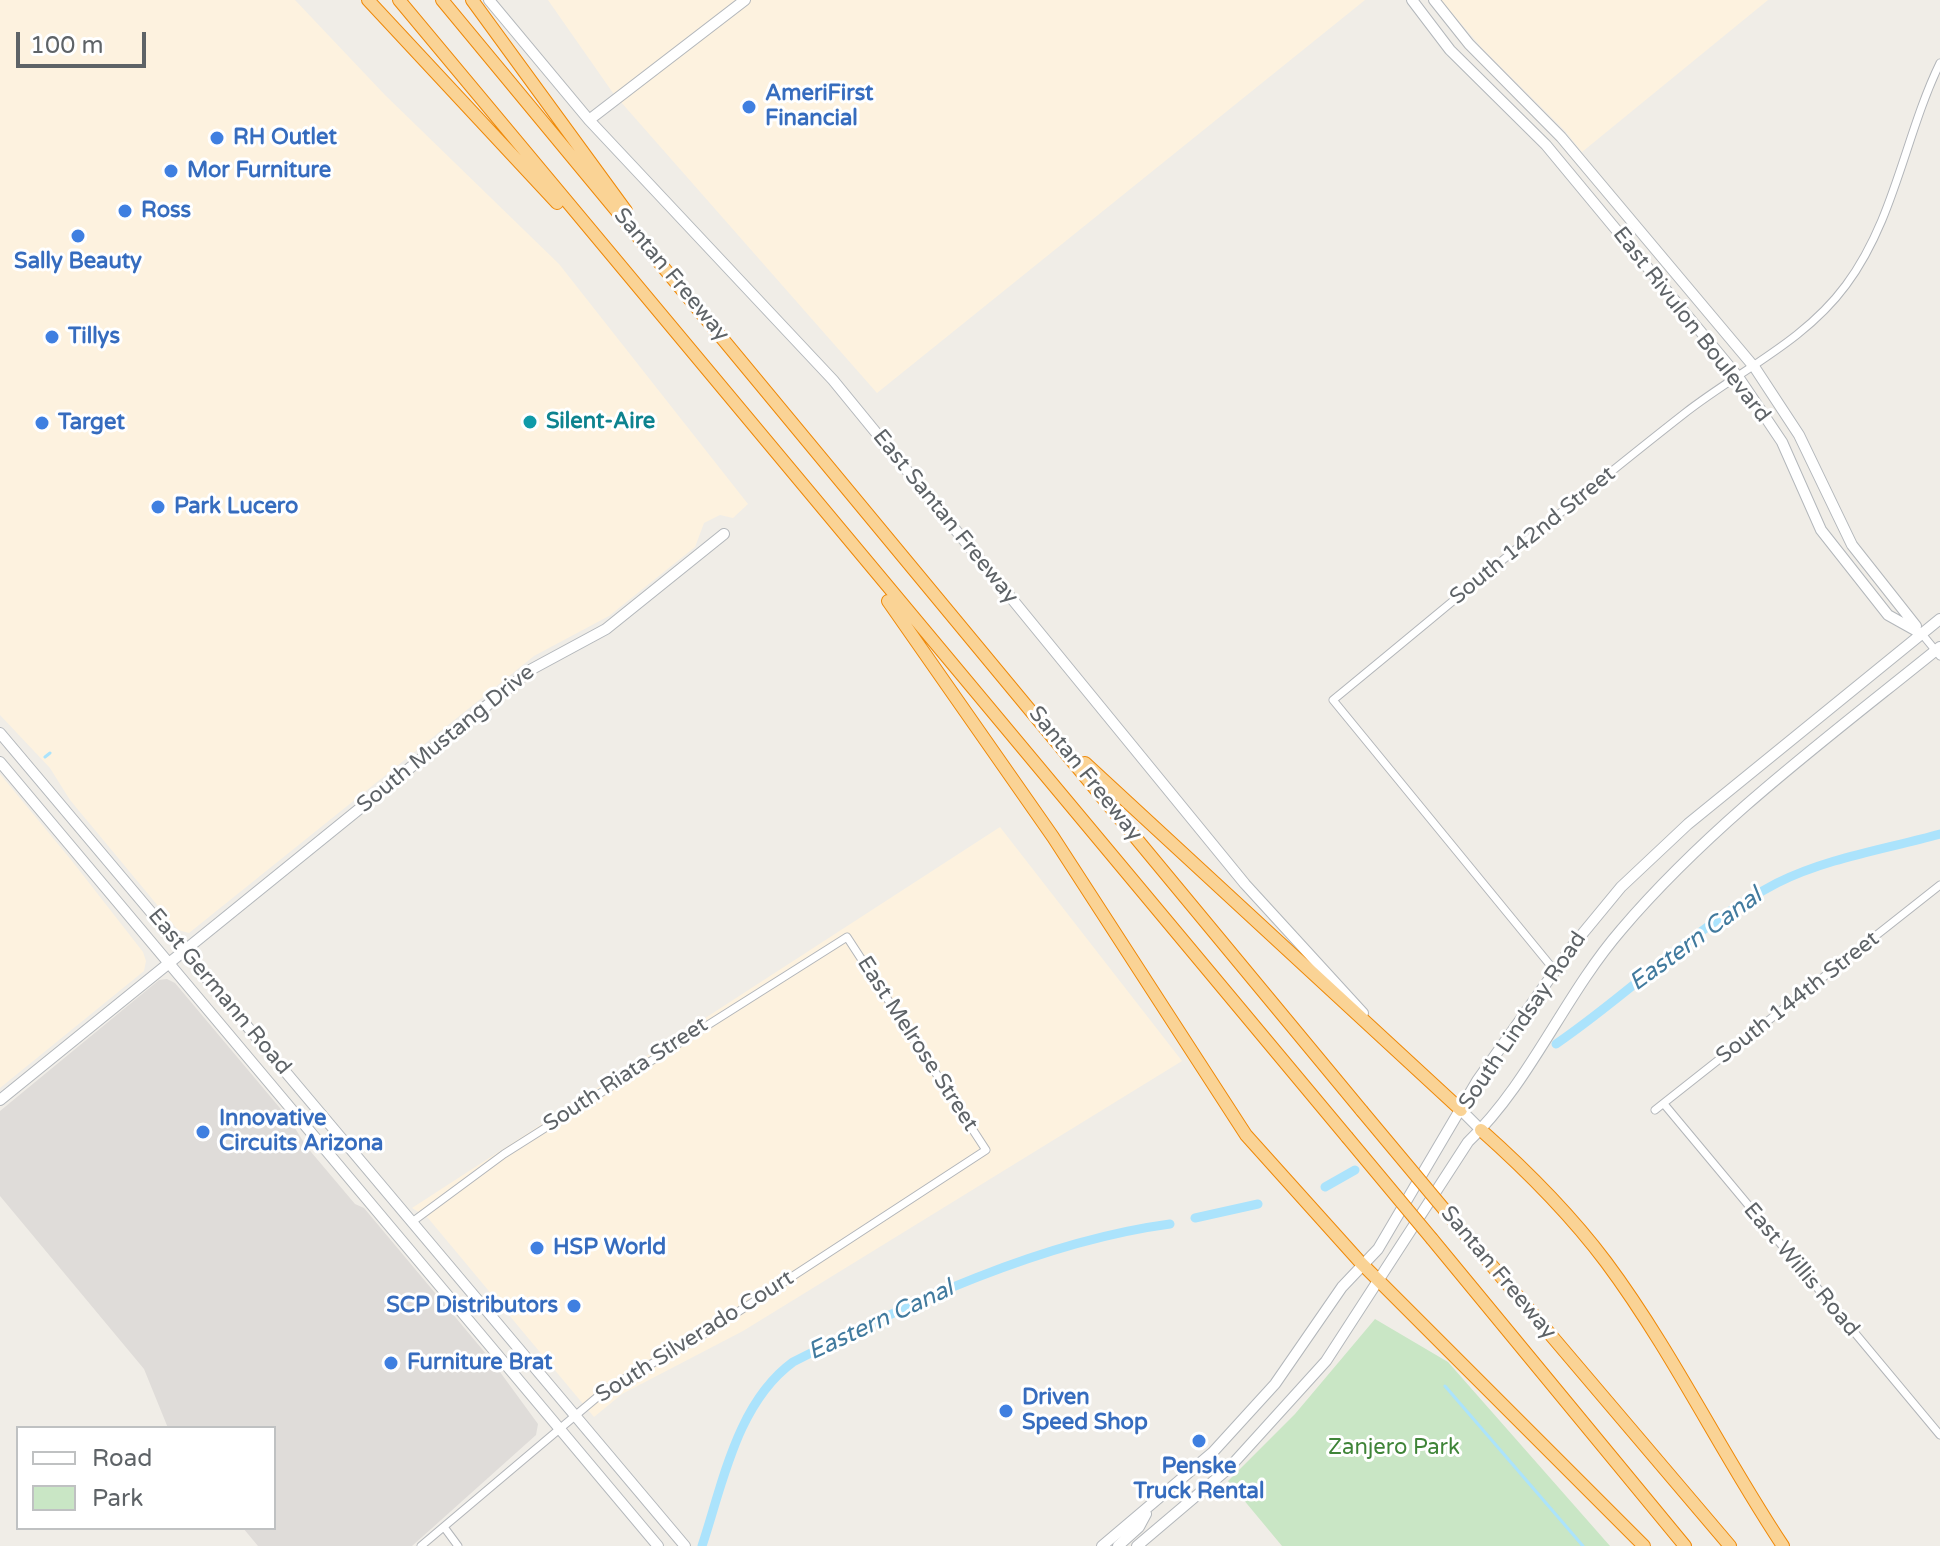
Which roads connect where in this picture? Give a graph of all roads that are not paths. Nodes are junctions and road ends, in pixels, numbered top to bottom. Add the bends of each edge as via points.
1 (368, 0) edge
2 (399, 0) edge
3 (442, 0) edge
4 (472, 0) edge
5 (489, 0) edge
6 (745, 0) edge
7 (1412, 0) edge
8 (1434, 0) edge
9 (1940, 63) edge
10 (589, 120) junction
11 (646, 245) junction
12 (633, 283) junction
13 (1755, 368) junction
14 (1739, 378) junction
15 (794, 478) junction
16 (724, 534) dead end
17 (1940, 619) edge
18 (1922, 634) junction
19 (1938, 651) edge
20 (0, 733) edge
21 (1053, 734) junction
22 (0, 762) edge
23 (1940, 885) edge
24 (847, 937) joint
25 (175, 955) junction
26 (1555, 971) junction
27 (1391, 1044) junction
28 (0, 1100) edge
29 (1664, 1104) junction
30 (1461, 1110) junction
31 (1655, 1110) dead end
32 (1481, 1130) junction
33 (986, 1150) joint
34 (412, 1222) junction
35 (1361, 1263) junction
36 (1381, 1281) junction
37 (575, 1415) junction
38 (560, 1428) junction
39 (1940, 1435) edge
40 (1149, 1508) junction
41 (444, 1527) junction
42 (421, 1546) edge
43 (458, 1546) edge
44 (658, 1546) edge
45 (685, 1546) edge
46 (1102, 1546) edge
47 (1118, 1546) edge
48 (1137, 1546) edge
49 (1644, 1546) edge
50 (1685, 1546) edge
51 (1730, 1546) edge
52 (1783, 1546) edge

1 - 12 highway
2 - 12 highway, Santan Freeway
3 - 11 highway, Santan Freeway
4 - 11 highway via 611,187
5 - 10 main road, East Santan Freeway
6 - 10 main road
7 - 14 main road, East Rivulon Boulevard via 1450,50 1546,145
8 - 13 main road, East Rivulon Boulevard via 1469,44 1561,137
9 - 13 street, South 142nd Street via 1865,257 1816,319
10 - 27 main road, East Santan Freeway via 833,380 1245,884
11 - 21 highway, Santan Freeway
12 - 15 highway, Santan Freeway
13 - 14 street, South 142nd Street
13 - 18 main road, East Rivulon Boulevard via 1799,435 1852,545
14 - 18 main road, East Rivulon Boulevard via 1782,442 1821,530 1888,615
14 - 26 street, South 142nd Street via 1625,460 1333,700
15 - 35 highway via 1036,812 1238,1125
15 - 50 highway, Santan Freeway, bridge
16 - 25 main road, South Mustang Drive via 606,629 532,669
17 - 18 main road, South Lindsay Road
18 - 19 street
18 - 26 main road, South Lindsay Road via 1652,857
19 - 32 main road, South Lindsay Road via 1744,809 1656,891 1573,992 1494,1118
20 - 25 main road, East Germann Road
21 - 27 highway
21 - 51 highway, Santan Freeway, bridge via 1362,1111
22 - 25 main road, East Germann Road
23 - 29 street, South 144th Street
24 - 33 street, East Melrose Street
24 - 34 street, South Riata Street via 504,1154
25 - 28 main road, South Mustang Drive
25 - 34 main road, East Germann Road
25 - 38 main road, East Germann Road
26 - 30 main road, South Lindsay Road
27 - 30 highway
29 - 31 street, South 144th Street
29 - 39 street, East Willis Road
30 - 32 main road
30 - 35 main road, South Lindsay Road via 1378,1249
32 - 36 main road, South Lindsay Road via 1468,1142
32 - 52 highway via 1569,1217 1607,1263
33 - 37 street, South Silverado Court via 698,1338 625,1377
34 - 37 main road, East Germann Road
35 - 36 highway
35 - 40 main road, South Lindsay Road via 1245,1418
36 - 48 main road, South Lindsay Road via 1326,1361 1281,1414 1199,1496
36 - 49 highway
37 - 38 street, South Silverado Court
37 - 45 main road, East Germann Road
38 - 41 street, South Silverado Court
38 - 44 main road, East Germann Road
40 - 46 main road, South Lindsay Road
40 - 47 main road via 1139,1527
41 - 42 street, South Silverado Court
41 - 43 street

